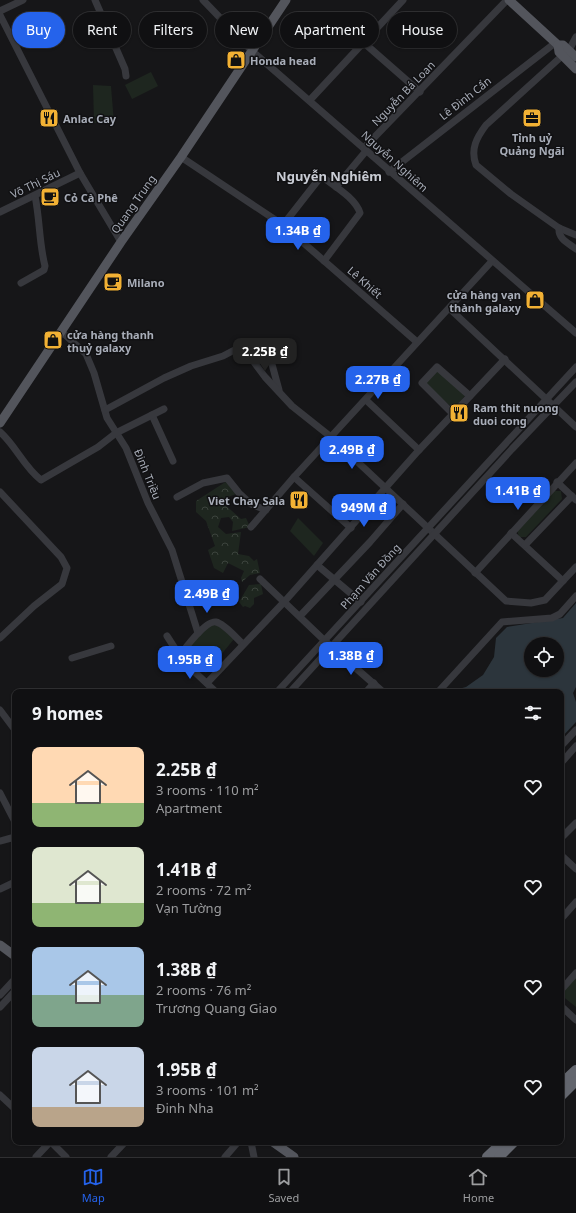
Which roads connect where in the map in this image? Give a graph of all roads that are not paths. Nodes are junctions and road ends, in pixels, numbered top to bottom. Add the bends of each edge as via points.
1 (24, 0) edge
2 (95, 0) edge
3 (203, 0) edge
4 (286, 0) edge
5 (508, 0) edge
6 (399, 1) edge
7 (0, 11) edge
8 (0, 15) edge
9 (379, 24) edge
10 (576, 37) edge
11 (557, 44) junction
12 (358, 48) edge
13 (370, 48) edge
14 (252, 51) junction
15 (566, 53) junction
16 (576, 57) edge
17 (576, 69) edge
18 (126, 76) dead end
19 (420, 92) junction
20 (310, 100) junction
21 (365, 150) junction
22 (181, 157) junction
23 (389, 172) junction
24 (80, 173) junction
25 (336, 187) junction
26 (35, 196) junction
27 (0, 212) edge
28 (283, 225) junction
29 (559, 228) junction
30 (576, 235) edge
31 (121, 242) junction
32 (576, 249) edge
33 (324, 261) junction
34 (492, 261) junction
35 (21, 282) dead end
36 (450, 308) junction
37 (62, 332) junction
38 (576, 333) edge
39 (417, 342) junction
40 (267, 346) dead end
41 (504, 359) junction
42 (576, 368) edge
43 (576, 382) edge
44 (280, 393) junction
45 (470, 396) junction
46 (366, 400) junction
47 (547, 400) junction
48 (553, 406) junction
49 (164, 409) dead end
50 (105, 410) junction
51 (453, 414) junction
52 (152, 415) junction
53 (0, 423) edge
54 (576, 427) edge
55 (0, 432) edge
56 (116, 433) junction
57 (331, 437) junction
58 (506, 444) junction
59 (512, 449) junction
60 (419, 450) junction
61 (173, 461) dead end
62 (576, 463) edge
63 (294, 477) junction
64 (557, 482) junction
65 (386, 488) junction
66 (0, 492) edge
67 (177, 497) dead end
68 (574, 498) edge
69 (403, 504) junction
70 (266, 510) junction
71 (251, 528) dead end
72 (351, 528) junction
73 (429, 528) junction
74 (511, 533) junction
75 (435, 534) junction
76 (525, 545) junction
77 (317, 565) junction
78 (576, 567) edge
79 (475, 573) junction
80 (260, 579) dead end
81 (334, 580) junction
82 (563, 581) junction
83 (576, 596) edge
84 (285, 601) junction
85 (361, 602) junction
86 (300, 616) junction
87 (198, 633) junction
88 (166, 636) dead end
89 (0, 638) edge
90 (325, 641) junction
91 (243, 644) junction
92 (111, 646) dead end
93 (331, 646) junction
94 (180, 656) junction
95 (72, 658) dead end
96 (207, 683) junction
97 (374, 683) junction
98 (213, 689) edge
99 (280, 689) edge
100 (293, 689) edge
101 (369, 689) edge
102 (380, 689) edge
103 (441, 689) edge
104 (0, 710) edge
105 (12, 726) edge
106 (576, 730) edge
107 (564, 743) edge
108 (576, 746) edge
109 (564, 760) edge
110 (0, 793) edge
111 (8, 808) junction
112 (0, 812) edge
113 (12, 816) edge
114 (576, 823) edge
115 (564, 835) edge
116 (12, 838) edge
117 (0, 841) edge
118 (564, 858) edge
119 (576, 869) edge
120 (12, 884) edge
121 (0, 890) edge
122 (576, 902) edge
123 (564, 916) edge
124 (0, 945) edge
125 (12, 954) edge
126 (576, 974) edge
127 (12, 982) edge
128 (564, 987) edge
129 (12, 994) edge
130 (0, 995) edge
131 (0, 1007) edge
132 (564, 1009) edge
133 (576, 1020) edge
134 (576, 1070) edge
135 (564, 1081) edge
136 (576, 1081) edge
137 (564, 1093) edge
138 (0, 1095) edge
139 (12, 1106) edge
140 (47, 1145) edge
141 (53, 1145) edge
142 (122, 1145) edge
143 (235, 1145) edge
144 (252, 1145) edge
145 (277, 1145) edge
146 (500, 1145) edge
147 (511, 1145) edge
148 (36, 1157) edge
149 (66, 1157) edge
150 (111, 1157) edge
151 (225, 1157) edge
152 (254, 1157) edge
153 (294, 1157) edge
154 (487, 1157) edge
155 (499, 1157) edge

1 - 7 street
2 - 18 street
3 - 14 street, Nguyễn Nghiêm
4 - 14 main road, Quang Trung
5 - 11 main road
5 - 19 street, Nguyễn Bá Loan
6 - 9 street
8 - 24 street
10 - 15 street
11 - 15 main road via 563,45
11 - 23 street, Lê Đình Cẩn
12 - 20 street
13 - 19 street
14 - 20 street, Nguyễn Nghiêm
14 - 22 main road, Quang Trung
15 - 16 main road
15 - 17 main road
15 - 29 street via 486,125 473,150 476,165
19 - 21 street, Nguyễn Bá Loan
20 - 21 street, Nguyễn Nghiêm
21 - 23 street, Nguyễn Nghiêm
21 - 25 street, Nguyễn Bá Loan
22 - 28 street, Lê Khiết
22 - 31 main road, Quang Trung
23 - 34 street, Nguyễn Nghiêm
24 - 26 street, Võ Thị Sáu
24 - 31 street
25 - 28 street via 324,178 319,179
25 - 33 street via 357,206 360,213
26 - 27 street, Võ Thị Sáu
26 - 35 street via 40,246 45,266 44,270
28 - 33 street, Lê Khiết
29 - 30 street
29 - 32 street via 558,234 561,239
31 - 37 main road, Quang Trung
33 - 39 street, Lê Khiết
34 - 36 street
34 - 38 street, Nguyễn Nghiêm
36 - 39 street
36 - 41 street
37 - 50 street, Đinh Triều via 86,354
37 - 53 main road, Quang Trung
39 - 46 street
40 - 44 street
41 - 45 street
41 - 47 street
42 - 47 street, Phạm Văn Đồng
43 - 48 street, Phạm Văn Đồng
44 - 50 street via 241,346 223,356 164,378
44 - 57 street
45 - 51 street
45 - 51 street via 437,367 422,383
46 - 57 street
46 - 60 street
47 - 48 street
47 - 58 street, Phạm Văn Đồng
48 - 54 street
48 - 59 street, Phạm Văn Đồng
49 - 52 street
50 - 56 street, Đinh Triều
51 - 60 street
52 - 56 street
52 - 61 street
55 - 56 street via 41,480 98,447
56 - 87 street, Đinh Triều via 126,448 148,503 167,538
57 - 63 street
57 - 65 street
58 - 59 street
58 - 73 street, Phạm Văn Đồng
59 - 75 street, Phạm Văn Đồng
60 - 65 street
62 - 64 street
63 - 70 street
63 - 72 street
64 - 68 street
64 - 74 street
65 - 69 street
65 - 72 street
66 - 89 street via 60,557 67,568 62,584
67 - 70 street via 203,483 227,478 251,504
68 - 76 street
69 - 73 street
69 - 81 street
70 - 71 street
72 - 77 street
73 - 75 street
73 - 85 street, Phạm Văn Đồng
74 - 76 street
74 - 79 street
75 - 79 street
75 - 93 street, Phạm Văn Đồng
76 - 82 street
77 - 81 street
77 - 84 street
78 - 82 street
79 - 82 street via 506,601 530,603 545,600
80 - 84 street
81 - 85 street
81 - 86 street
83 - 103 street via 560,614 552,618 502,622
84 - 86 street
84 - 91 street
85 - 90 street, Phạm Văn Đồng
86 - 90 street
87 - 91 street via 211,622 216,622
87 - 94 street
88 - 94 street
90 - 93 street
90 - 99 street, Phạm Văn Đồng
91 - 96 street
92 - 95 street
93 - 97 street
93 - 100 street, Phạm Văn Đồng
94 - 96 street
96 - 98 street
97 - 101 street
97 - 102 street
104 - 105 street
106 - 107 street
108 - 109 street
110 - 111 street
111 - 112 street
111 - 113 street
114 - 115 street
116 - 117 street
118 - 119 street
120 - 121 street
122 - 123 street
124 - 125 main road
126 - 128 street
127 - 130 street
129 - 131 street
132 - 133 street
134 - 135 highway
136 - 137 highway
138 - 139 street
140 - 148 street
141 - 149 street
142 - 150 street
143 - 151 street
144 - 152 street
145 - 153 main road
146 - 154 highway
147 - 155 highway

